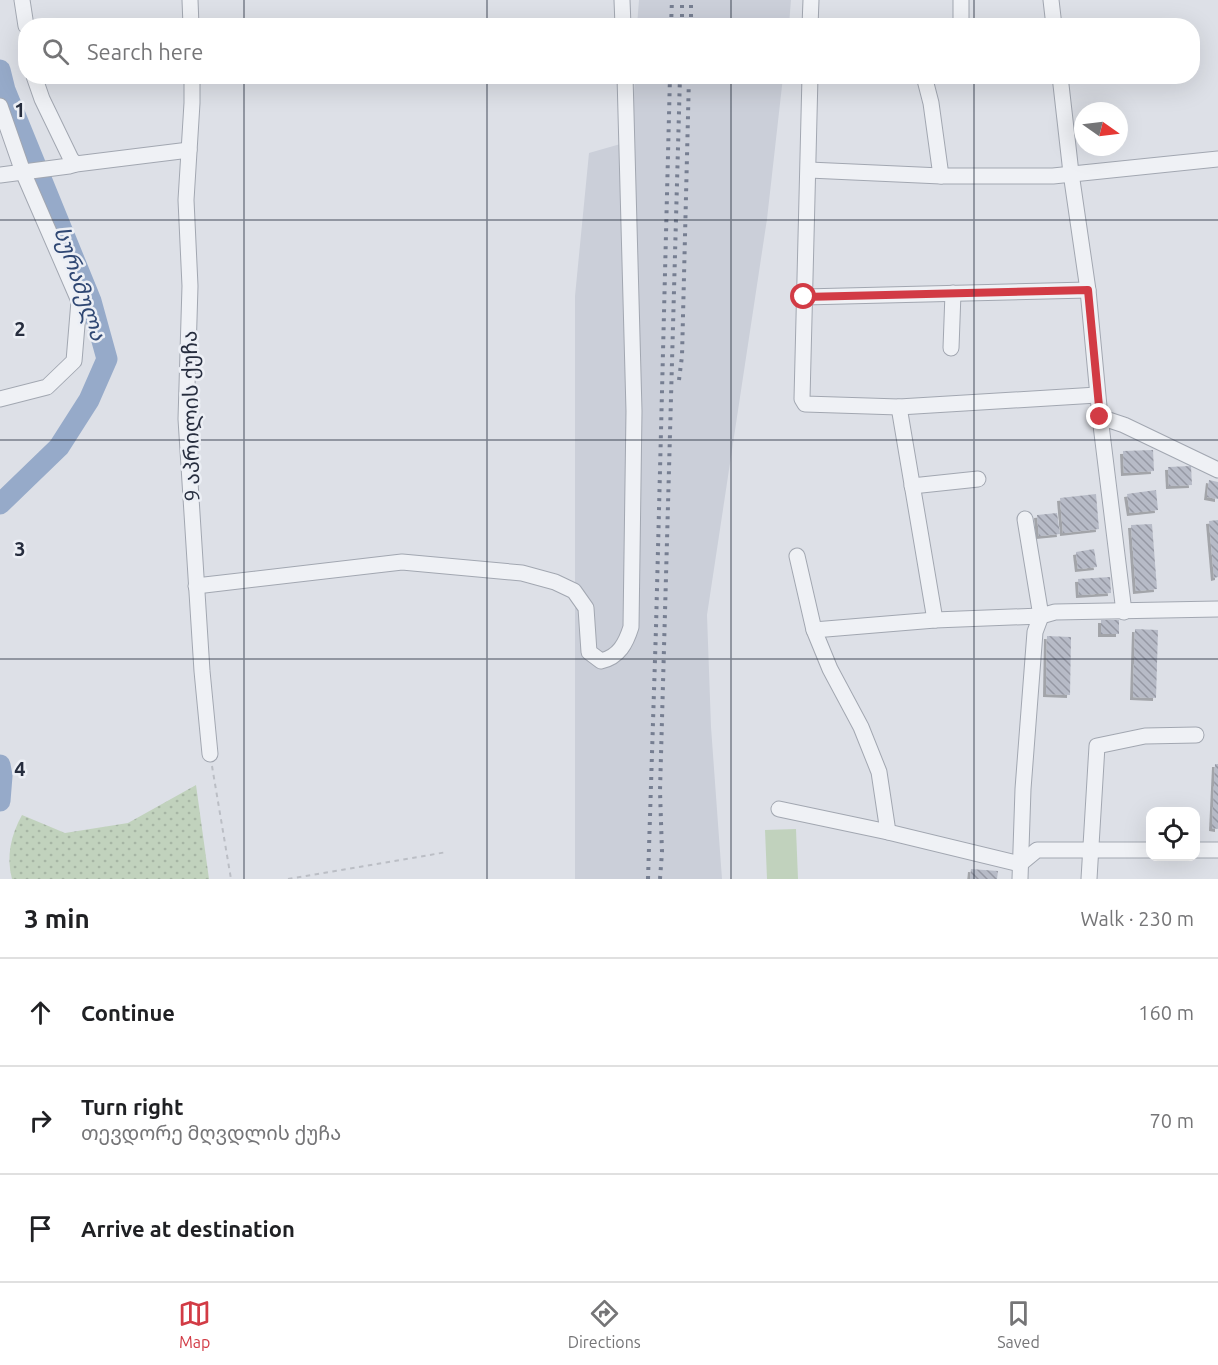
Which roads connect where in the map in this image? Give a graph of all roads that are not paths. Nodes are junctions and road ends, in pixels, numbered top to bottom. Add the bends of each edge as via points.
1 (22, 0) edge
2 (190, 0) edge
3 (622, 0) edge
4 (811, 0) edge
5 (961, 0) edge
6 (1051, 0) edge
7 (25, 18) edge
8 (191, 18) edge
9 (623, 18) edge
10 (810, 18) edge
11 (960, 18) dead end
12 (1053, 18) edge
13 (37, 84) edge
14 (192, 84) edge
15 (626, 84) edge
16 (810, 84) edge
17 (926, 84) edge
18 (1061, 84) edge
19 (0, 106) edge
20 (189, 150) junction
21 (1218, 159) edge
22 (72, 165) junction
23 (809, 170) junction
24 (23, 172) junction
25 (1071, 173) junction
26 (0, 176) edge
27 (941, 176) junction
28 (1088, 290) junction
29 (953, 293) junction
30 (804, 297) junction
31 (951, 348) dead end
32 (1097, 395) junction
33 (0, 399) edge
34 (899, 406) junction
35 (1100, 417) junction
36 (1218, 470) edge
37 (978, 479) dead end
38 (912, 486) junction
39 (1025, 519) dead end
40 (797, 556) dead end
41 (196, 586) junction
42 (1218, 609) edge
43 (1124, 612) junction
44 (1041, 616) junction
45 (935, 620) junction
46 (814, 630) junction
47 (1196, 735) dead end
48 (210, 754) road end
49 (778, 809) dead end
50 (888, 832) junction
51 (1091, 849) junction
52 (1146, 850) edge
53 (1200, 850) edge
54 (1218, 850) edge
55 (1020, 872) edge
56 (1089, 879) edge

1 - 7 street
2 - 8 street
3 - 9 street
4 - 10 street
5 - 11 street
6 - 12 street
13 - 22 street
14 - 20 street, 9 აპრილის ქუჩა
15 - 41 street via 634,411 631,627 625,645 611,659 601,661 589,652 586,608 574,591 522,573 402,562
16 - 23 street
17 - 27 street
18 - 25 street
19 - 24 street
20 - 22 street
20 - 41 street, 9 აპრილის ქუჩა via 186,419
21 - 25 street
22 - 24 street
23 - 27 street
23 - 30 street
24 - 26 street
24 - 33 street via 79,301 74,360 47,387
25 - 27 street
25 - 28 street
28 - 29 street
28 - 32 street
29 - 30 street
29 - 31 street
30 - 34 street via 805,404
32 - 34 street
32 - 35 street
34 - 38 street
35 - 36 street
35 - 43 street
37 - 38 street
38 - 45 street
39 - 44 street
40 - 46 street
41 - 48 street, 9 აპრილის ქუჩა
42 - 43 street
43 - 44 street via 1055,612
44 - 45 street
44 - 55 street via 1035,632
45 - 46 street
46 - 50 street via 879,772
47 - 51 street via 1145,736 1097,746
49 - 50 street
50 - 55 street
51 - 52 street
51 - 55 street via 1037,850
51 - 56 street
53 - 54 street

